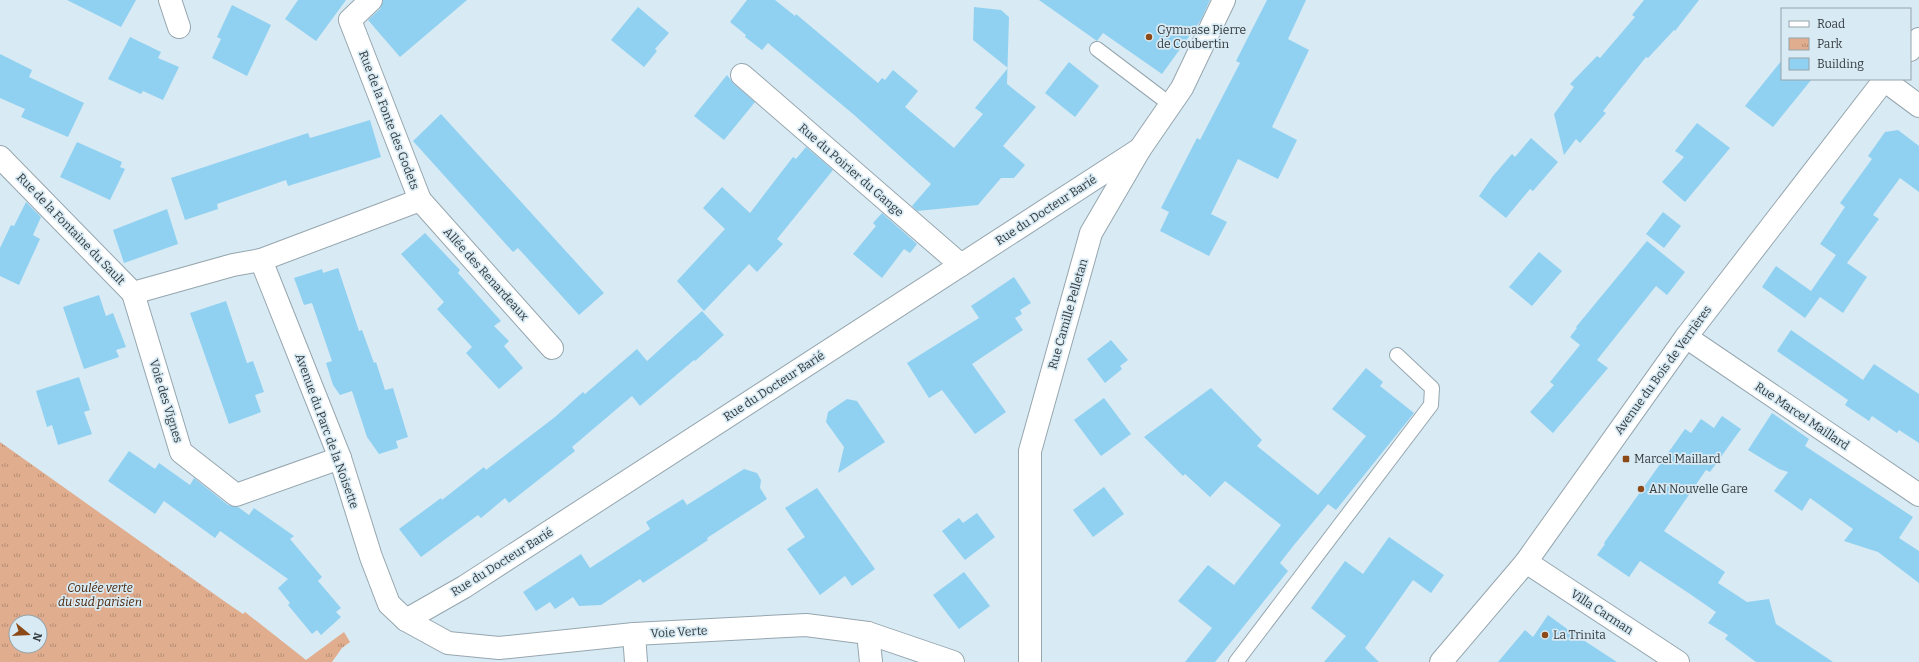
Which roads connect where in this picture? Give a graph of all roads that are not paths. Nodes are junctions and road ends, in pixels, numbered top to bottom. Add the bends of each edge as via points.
1 (170, 0) edge
2 (371, 0) edge
3 (1224, 0) edge
4 (179, 27) dead end
5 (1919, 39) edge
6 (1097, 49) dead end
7 (1911, 49) edge
8 (742, 75) dead end
9 (1884, 80) edge
10 (1171, 104) junction
11 (1919, 106) edge
12 (1140, 149) junction
13 (0, 157) edge
14 (420, 200) junction
15 (261, 260) junction
16 (961, 265) junction
17 (133, 293) junction
18 (1686, 337) junction
19 (552, 348) dead end
20 (1397, 355) dead end
21 (340, 458) junction
22 (1919, 495) edge
23 (1526, 562) junction
24 (406, 620) junction
25 (868, 633) junction
26 (634, 634) junction
27 (636, 662) edge
28 (871, 662) edge
29 (953, 662) edge
30 (1030, 662) edge
31 (1236, 662) edge
32 (1441, 662) edge
33 (1678, 662) edge

1 - 4 street
2 - 14 street, Rue de la Fonte des Godets via 350,20
3 - 10 street, Rue Camille Pelletan via 1182,88
5 - 7 street
6 - 10 lane
8 - 16 street, Rue du Poirier du Gange
9 - 11 street
9 - 18 street, Avenue du Bois de Verrières
10 - 12 street, Rue Camille Pelletan
12 - 16 street, Rue du Docteur Barié
12 - 30 street, Rue Camille Pelletan via 1091,233 1030,450
13 - 17 street, Rue de la Fontaine du Sault
14 - 15 street, Rue de la Fonte des Godets
14 - 19 street, Allée des Renardeaux
15 - 17 street, Rue de la Fontaine du Sault via 233,265
15 - 21 street, Avenue du Parc de la Noisette
16 - 24 street, Rue du Docteur Barié via 464,587
17 - 21 street, Voie des Vignes via 181,452 236,495
18 - 22 street, Rue Marcel Maillard
18 - 23 street, Avenue du Bois de Verrières
20 - 31 lane via 1432,388 1431,405
21 - 24 street, Avenue du Parc de la Noisette via 371,557 389,604
23 - 32 street, Avenue du Bois de Verrières
23 - 33 street, Villa Carman
24 - 26 street, Voie Verte via 448,643 499,648
25 - 26 street, Voie Verte via 806,625
25 - 28 street
25 - 29 street, Voie Verte
26 - 27 street

